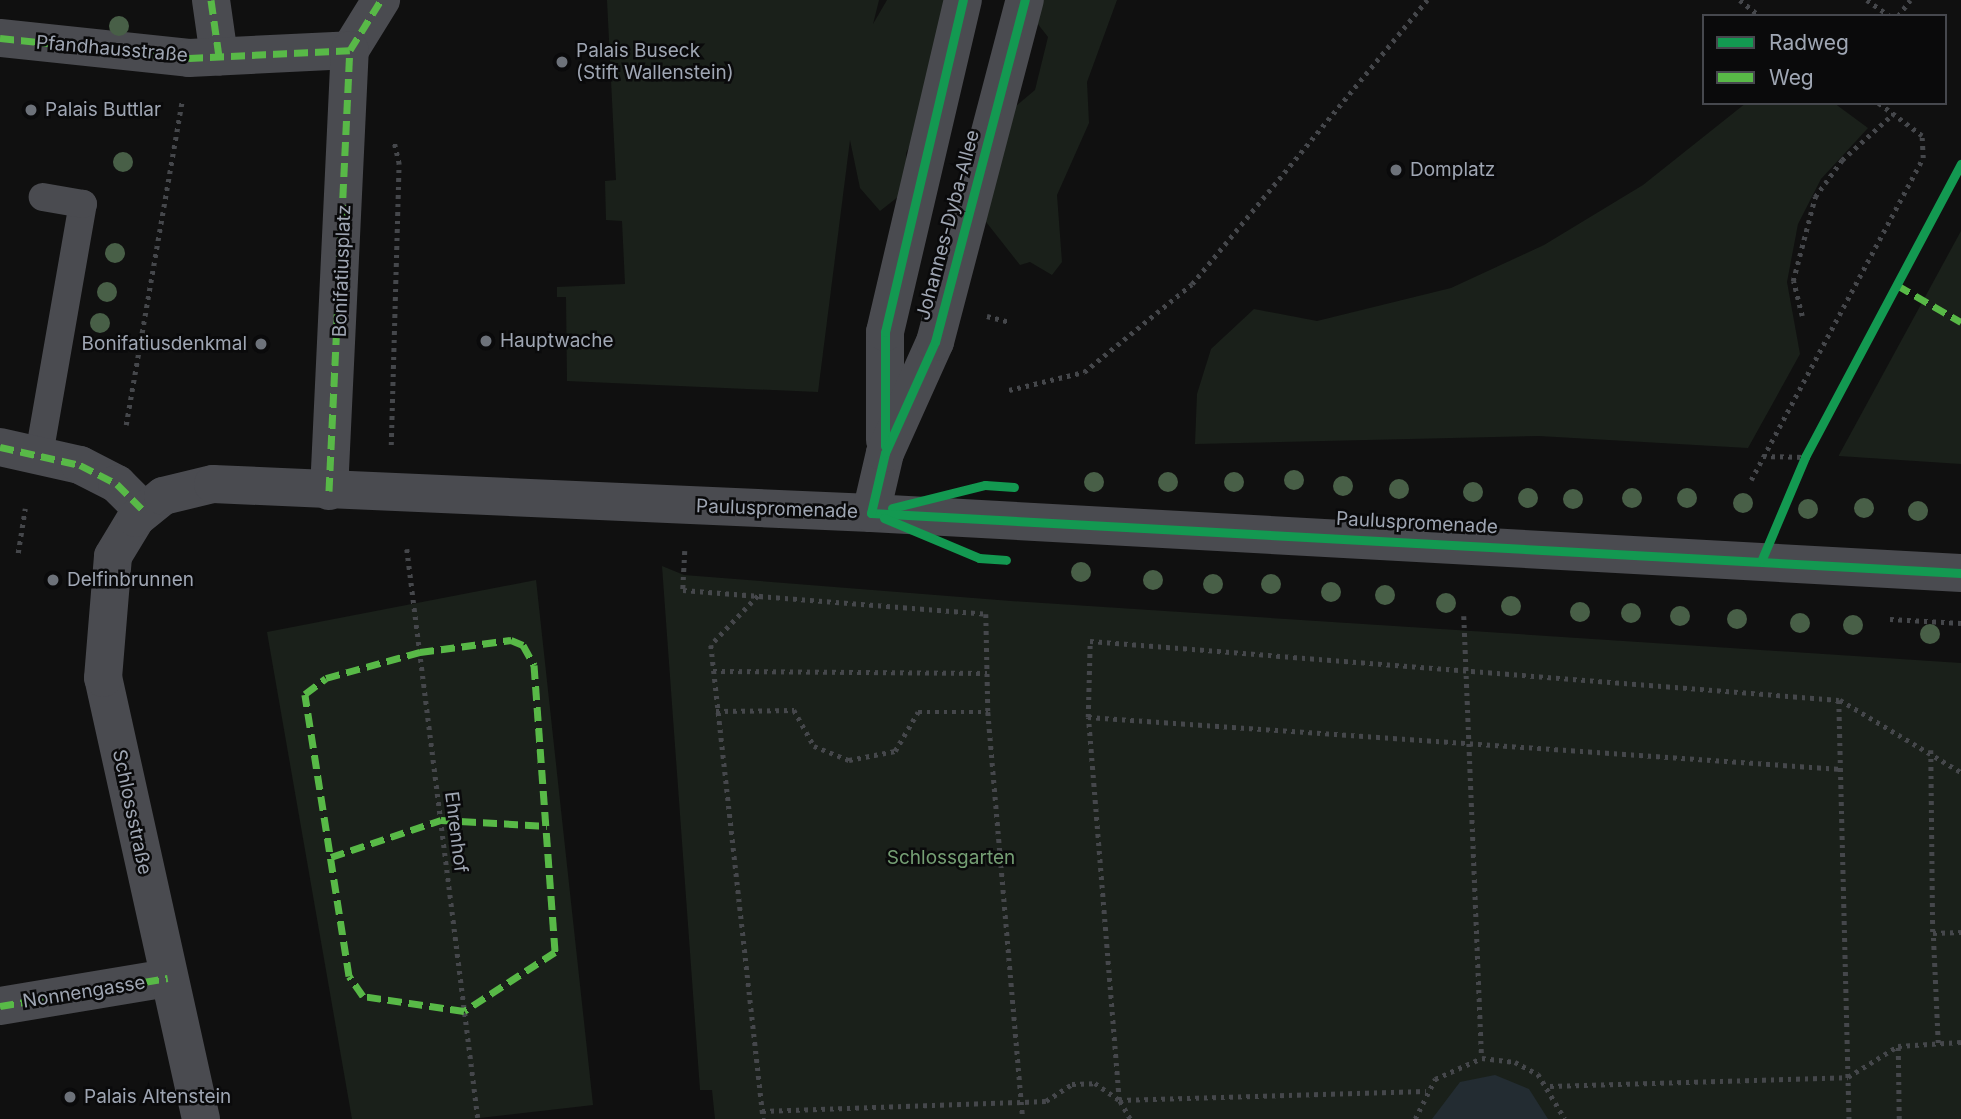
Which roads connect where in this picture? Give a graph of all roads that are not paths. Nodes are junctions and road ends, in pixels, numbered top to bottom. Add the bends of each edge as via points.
1 (211, 0) edge
2 (381, 0) edge
3 (963, 0) edge
4 (1024, 0) edge
5 (0, 38) edge
6 (350, 50) junction
7 (204, 57) junction
8 (43, 197) dead end
9 (0, 447) edge
10 (885, 453) junction
11 (39, 455) junction
12 (329, 491) junction
13 (144, 512) junction
14 (871, 513) junction
15 (1961, 573) edge
16 (168, 978) junction
17 (0, 1006) edge
18 (201, 1119) edge

1 - 7 street
2 - 6 street
3 - 10 street, Johannes-Dyba-Allee via 885,332
4 - 10 street, Johannes-Dyba-Allee via 935,342
5 - 7 street, Pfandhausstraße
6 - 7 street, Pfandhausstraße
6 - 12 street, Bonifatiusplatz
8 - 11 lane via 83,204
9 - 11 street
10 - 14 street, Johannes-Dyba-Allee
11 - 13 street via 80,465 117,484
12 - 13 street, Pauluspromenade via 200,485 163,496
12 - 14 street, Pauluspromenade
13 - 16 street, Schlossstraße via 113,556 103,677
14 - 15 street, Pauluspromenade
16 - 17 street, Nonnengasse
16 - 18 street, Schlossstraße

